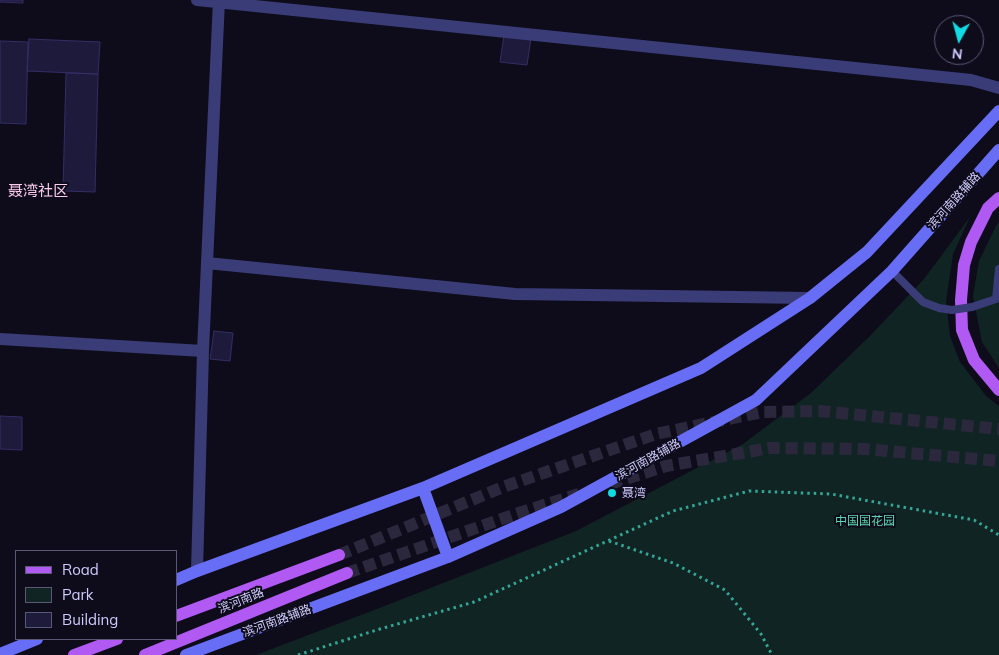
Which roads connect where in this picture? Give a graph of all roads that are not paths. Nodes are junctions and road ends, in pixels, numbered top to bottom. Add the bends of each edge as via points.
1 (197, 0) edge
2 (219, 1) edge
3 (999, 88) edge
4 (999, 110) edge
5 (999, 150) edge
6 (999, 198) edge
7 (207, 263) junction
8 (999, 269) edge
9 (892, 271) junction
10 (810, 298) junction
11 (0, 339) edge
12 (203, 351) junction
13 (999, 390) edge
14 (423, 488) junction
15 (339, 555) tunnel mouth
16 (448, 557) junction
17 (197, 571) junction
18 (347, 573) tunnel mouth
19 (178, 579) edge
20 (178, 615) edge
21 (35, 640) edge
22 (114, 640) edge
23 (0, 654) edge
24 (74, 655) edge
25 (145, 655) edge
26 (186, 655) edge

1 - 2 street
2 - 3 street via 971,80
2 - 7 street
4 - 10 main road via 867,252
5 - 9 main road, 滨河南路辅路
6 - 13 main road via 988,208 970,242 961,300 962,330 974,360
7 - 10 street via 515,294
7 - 12 street
8 - 9 lane, bridge via 996,299 952,310 923,302
9 - 16 main road, 滨河南路辅路 via 756,400 561,507
10 - 14 main road via 702,368
11 - 12 street
12 - 17 street
14 - 16 main road
14 - 17 main road
15 - 20 main road, 滨河南路
16 - 26 main road, 滨河南路辅路
17 - 19 main road
18 - 25 main road, 滨河南路
21 - 23 main road
22 - 24 main road

